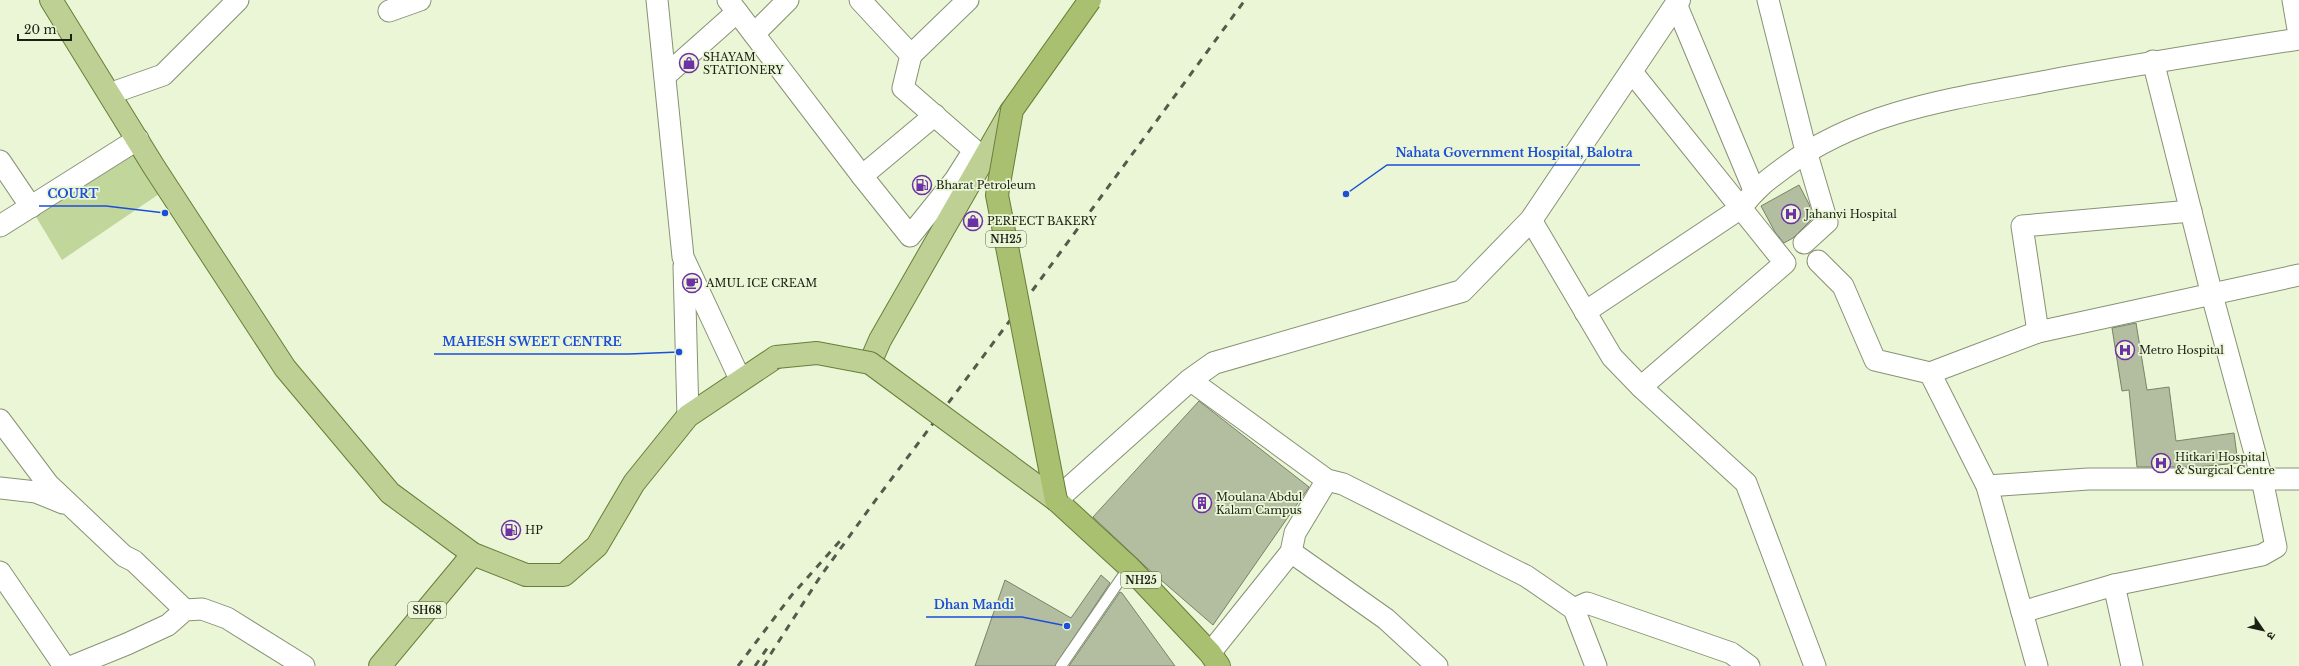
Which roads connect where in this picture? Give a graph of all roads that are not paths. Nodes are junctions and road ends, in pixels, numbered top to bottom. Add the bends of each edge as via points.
1 (51, 0) edge
2 (238, 0) edge
3 (420, 0) edge
4 (657, 0) edge
5 (788, 0) edge
6 (968, 0) edge
7 (1090, 0) edge
8 (1768, 0) edge
9 (2293, 0) edge
10 (1677, 2) edge
11 (871, 3) edge
12 (733, 6) edge
13 (389, 11) dead end
14 (754, 34) junction
15 (2299, 35) edge
16 (2299, 39) edge
17 (911, 55) junction
18 (2153, 61) junction
19 (1630, 71) junction
20 (665, 76) junction
21 (109, 94) junction
22 (1012, 110) junction
23 (935, 116) junction
24 (138, 139) junction
25 (1806, 151) junction
26 (0, 161) edge
27 (862, 176) junction
28 (1754, 190) junction
29 (31, 207) junction
30 (1741, 208) junction
31 (2191, 211) junction
32 (1531, 220) junction
33 (0, 226) edge
34 (1804, 243) junction
35 (683, 257) junction
36 (1818, 261) junction
37 (1785, 263) junction
38 (2299, 276) edge
39 (2212, 295) junction
40 (1585, 312) junction
41 (2038, 332) junction
42 (870, 363) junction
43 (1930, 372) junction
44 (740, 379) junction
45 (1190, 380) junction
46 (1641, 387) junction
47 (688, 416) junction
48 (0, 420) edge
49 (2262, 479) junction
50 (2299, 479) edge
51 (1328, 480) junction
52 (1987, 486) junction
53 (0, 488) edge
54 (1056, 500) junction
55 (73, 508) junction
56 (1291, 552) junction
57 (473, 554) junction
58 (1129, 567) junction
59 (0, 572) edge
60 (2114, 586) junction
61 (1574, 609) junction
62 (185, 610) junction
63 (2022, 612) junction
64 (1215, 659) edge
65 (64, 666) edge
66 (74, 666) edge
67 (304, 666) edge
68 (380, 666) edge
69 (1061, 666) edge
70 (1437, 666) edge
71 (1596, 666) edge
72 (1749, 666) edge
73 (1815, 666) edge
74 (2037, 666) edge
75 (2132, 666) edge

1 - 21 main road
2 - 21 street via 163,75
3 - 13 street
4 - 20 street
5 - 14 street
6 - 17 street
7 - 22 highway, NH25, bridge
8 - 25 street
9 - 15 street
10 - 19 street
10 - 28 street
11 - 17 street
12 - 14 street
12 - 20 street
14 - 27 street
16 - 18 street
17 - 23 street via 903,88
18 - 25 street via 1931,103 1874,119
18 - 31 street
19 - 30 street
19 - 32 street
20 - 35 street
21 - 24 main road
22 - 42 main road, bridge via 880,340
22 - 54 highway, NH25, bridge via 997,195
23 - 27 street
23 - 27 street via 974,150 956,180 910,236
24 - 29 street
24 - 57 main road via 286,368 390,493
25 - 28 street
25 - 34 street via 1827,222
26 - 29 street
28 - 30 street
29 - 33 street
30 - 37 street
30 - 40 street
31 - 39 street
31 - 41 street via 2022,226
32 - 40 street
32 - 45 street via 1462,291 1214,363
34 - 36 street via 1817,252
34 - 37 street via 1784,250 1782,253
35 - 44 street
35 - 47 street
36 - 37 street via 1812,271 1794,270
36 - 43 street via 1843,286 1875,360
37 - 46 street
38 - 39 street
39 - 41 street
39 - 49 street
40 - 46 street via 1612,357
41 - 43 street
42 - 44 main road, bridge via 817,353 776,357
42 - 54 main road, bridge
43 - 52 street
44 - 47 main road
45 - 51 street
45 - 54 street
46 - 73 street via 1746,483
47 - 57 main road via 634,482 597,546 564,574 526,575
48 - 55 street via 48,484
49 - 50 street
49 - 52 street via 2088,479
49 - 60 street via 2276,547 2262,555
51 - 56 street via 1295,533
51 - 61 street via 1343,484 1526,576
52 - 63 street
53 - 55 street via 36,492
54 - 58 highway, NH25
55 - 62 street
56 - 64 street
56 - 70 street via 1386,619
57 - 68 main road, SH68
58 - 64 highway, NH25
58 - 69 lane
59 - 65 street
60 - 63 street
60 - 75 street
61 - 71 street
61 - 72 street via 1587,603 1731,653
62 - 66 street via 168,624
62 - 67 street via 202,609 227,618
63 - 74 street

